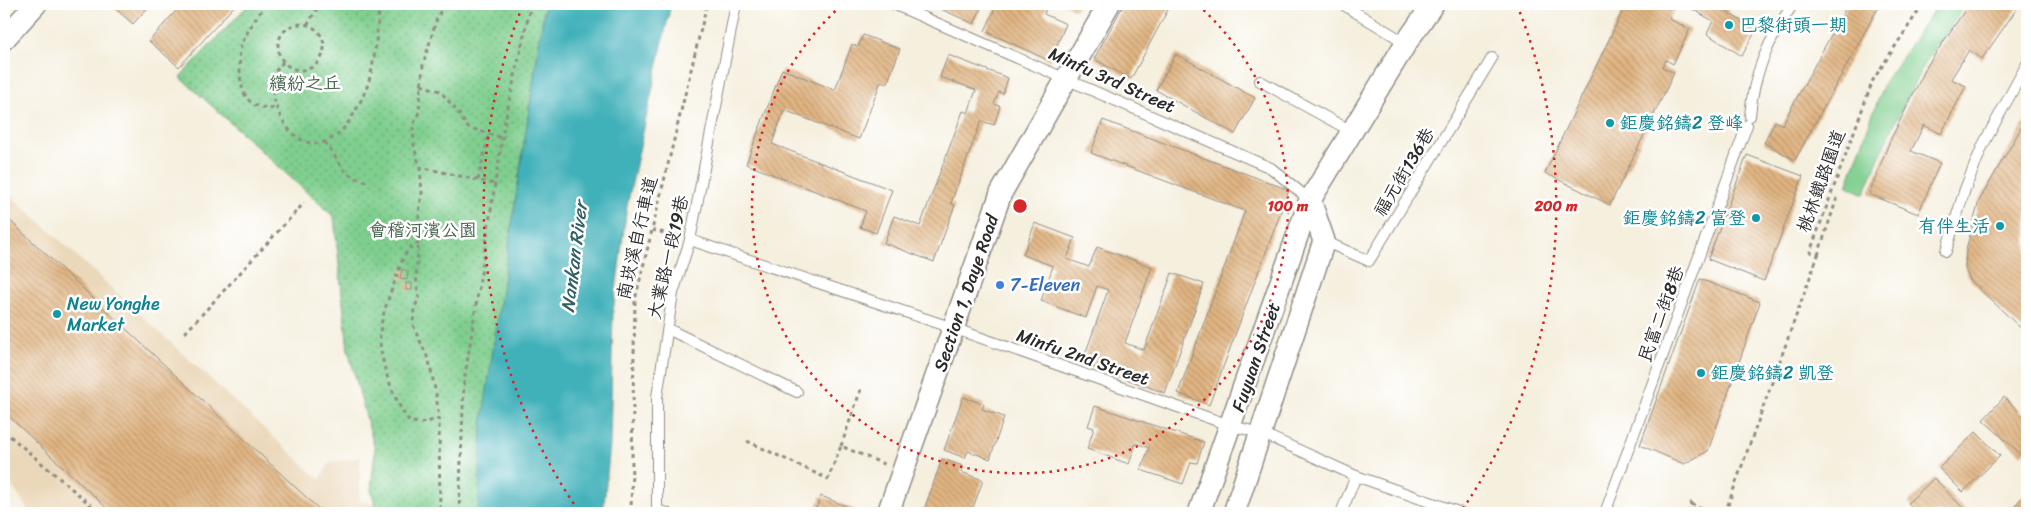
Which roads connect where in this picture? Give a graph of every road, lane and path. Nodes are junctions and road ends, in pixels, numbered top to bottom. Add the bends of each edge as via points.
1 (36, 4) edge
2 (266, 4) edge
3 (320, 4) edge
4 (380, 4) edge
5 (444, 4) edge
6 (531, 4) edge
7 (708, 4) edge
8 (736, 4) edge
9 (893, 4) edge
10 (1109, 4) edge
11 (1342, 4) edge
12 (1433, 4) edge
13 (1792, 4) edge
14 (1923, 4) edge
15 (307, 25) junction
16 (4, 39) edge
17 (1406, 43) junction
18 (1492, 58) dead end
19 (283, 62) junction
20 (2027, 64) edge
21 (1066, 77) junction
22 (1260, 81) dead end
23 (421, 85) junction
24 (276, 108) junction
25 (1351, 131) junction
26 (489, 134) junction
27 (502, 138) junction
28 (325, 142) junction
29 (420, 167) junction
30 (478, 180) junction
31 (366, 182) dead end
32 (495, 184) junction
33 (1838, 195) dead end
34 (1310, 200) junction
35 (304, 203) dead end
36 (652, 230) junction
37 (690, 240) junction
38 (1324, 240) junction
39 (419, 244) junction
40 (1946, 251) dead end
41 (1818, 255) junction
42 (953, 328) junction
43 (668, 329) junction
44 (186, 333) dead end
45 (861, 389) dead end
46 (797, 392) dead end
47 (439, 419) junction
48 (1232, 426) junction
49 (4, 431) edge
50 (1260, 433) junction
51 (747, 441) dead end
52 (840, 446) junction
53 (903, 472) junction
54 (1356, 476) junction
55 (1693, 498) dead end
56 (1691, 504) junction
57 (97, 512) edge
58 (440, 513) edge
59 (459, 513) edge
60 (631, 513) edge
61 (667, 513) edge
62 (888, 513) edge
63 (1199, 513) edge
64 (1234, 513) edge
65 (1341, 513) edge
66 (1461, 513) edge
67 (1605, 513) edge
68 (1688, 513) edge
69 (1716, 513) edge
70 (1725, 513) edge

1 - 16 street
2 - 24 path via 252,23 240,52 241,82 247,100 262,109
3 - 15 path
4 - 28 path via 376,46 365,93 342,130
5 - 23 path via 423,65
6 - 27 path
7 - 36 path, 南崁溪自行車道
8 - 37 lane, 大業路一段19巷
9 - 21 lane, Minfu 3rd Street
10 - 21 street, Section 1, Daye Road
11 - 17 lane
12 - 17 street, Fuyuan Street
13 - 67 lane, 民富二街8巷 via 1777,26 1761,61 1752,90 1749,121
14 - 41 path, 桃林鐵路園道 via 1873,80 1810,252
15 - 19 path via 299,24 284,31 278,46
15 - 19 path via 320,33 323,40 320,61 314,67 297,70
17 - 25 street, Fuyuan Street
18 - 38 lane, 福元街136巷 via 1369,260
19 - 24 path via 275,72 273,85
20 - 40 lane via 1983,145
21 - 34 lane, Minfu 3rd Street via 1270,168
21 - 42 street, Section 1, Daye Road via 1001,194
22 - 25 lane
23 - 26 path via 440,91 467,127
23 - 29 path via 419,112 413,125 414,147
24 - 28 path via 284,125 296,136 311,143
25 - 34 street, Fuyuan Street
26 - 27 path
26 - 30 path
27 - 32 path
28 - 31 path via 346,173
29 - 30 path
29 - 39 path
30 - 32 path
32 - 59 path via 464,382
33 - 41 path
34 - 38 street
34 - 48 street, Fuyuan Street
35 - 44 path
36 - 37 path
36 - 60 path, 南崁溪自行車道 via 635,300
37 - 42 lane, Minfu 2nd Street
37 - 43 lane, 大業路一段19巷 via 673,293
38 - 50 street, Fuyuan Street
39 - 47 path via 416,276 419,298 413,325 429,362
39 - 47 path via 409,248 384,310 381,350 389,379 410,422
41 - 70 path, 桃林鐵路園道
42 - 48 lane, Minfu 2nd Street
42 - 53 street, Section 1, Daye Road
43 - 46 lane
43 - 61 lane, 大業路一段19巷 via 658,397 658,510
45 - 52 path
47 - 58 path
48 - 50 lane, Minfu 2nd Street
48 - 63 street, Fuyuan Street
49 - 57 path
50 - 54 lane, Minfu 2nd Street
50 - 64 street, Fuyuan Street
51 - 52 path via 828,479
52 - 53 path
53 - 62 street, Section 1, Daye Road
54 - 65 lane
54 - 66 lane, Minfu 2nd Street
55 - 56 path
56 - 68 path
56 - 69 path

